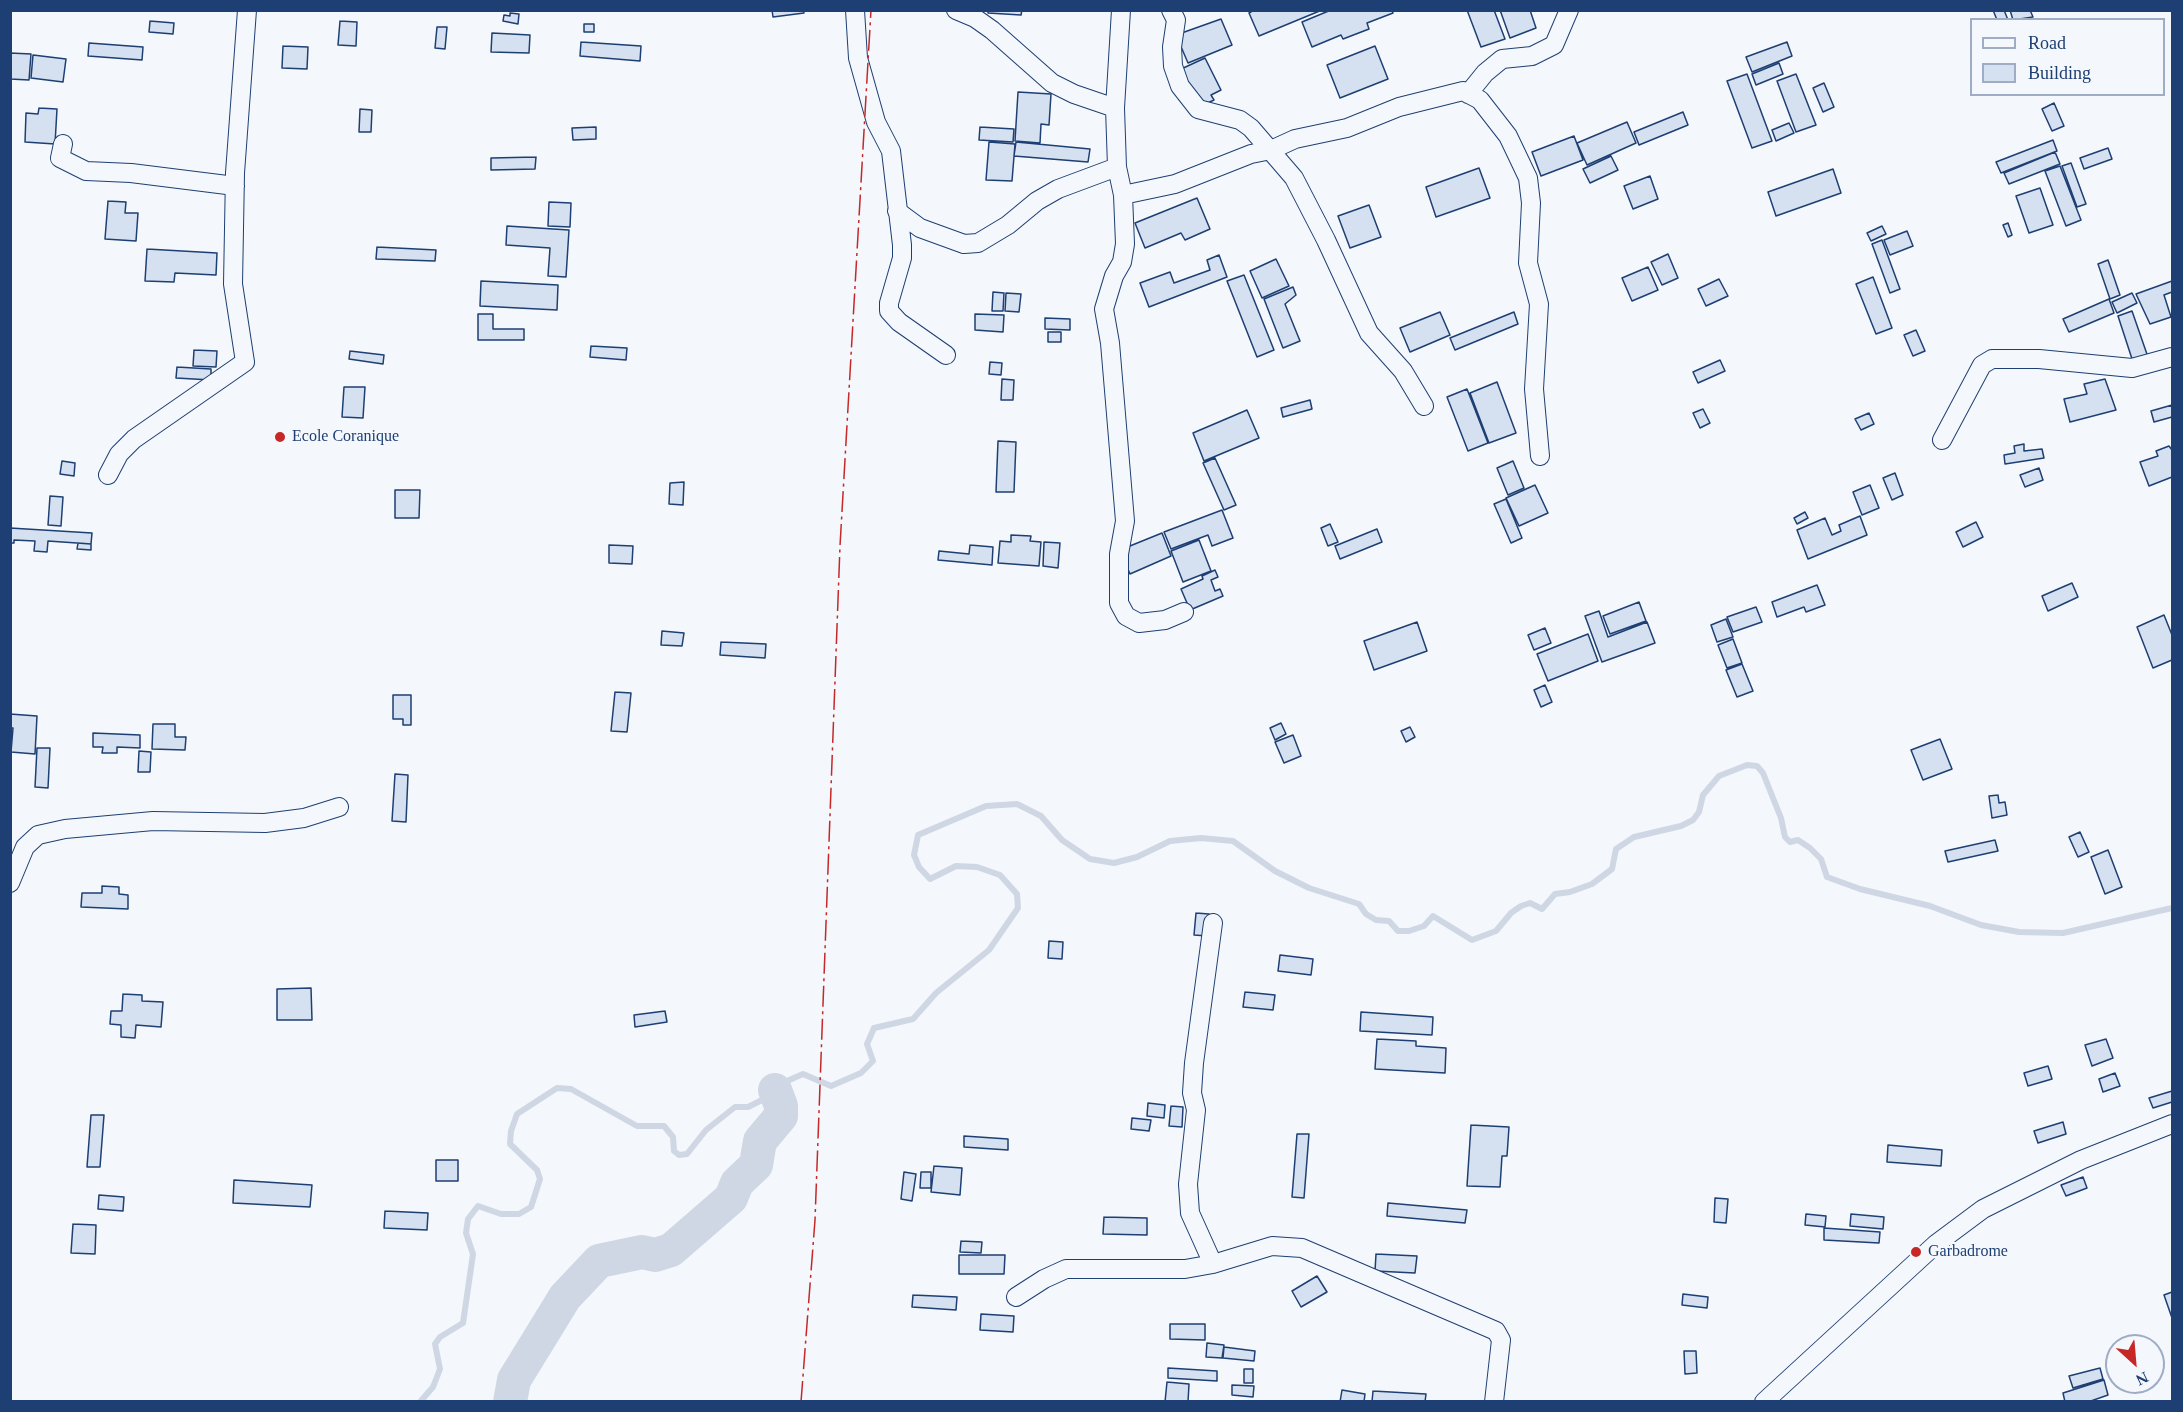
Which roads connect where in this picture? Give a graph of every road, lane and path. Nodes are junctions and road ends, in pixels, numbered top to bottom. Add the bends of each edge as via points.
1 (247, 10) edge
2 (855, 10) edge
3 (956, 10) edge
4 (1121, 10) edge
5 (1171, 10) edge
6 (1569, 10) edge
7 (1468, 94) junction
8 (1115, 108) junction
9 (63, 144) dead end
10 (1271, 150) junction
11 (1117, 167) junction
12 (235, 186) junction
13 (1123, 195) junction
14 (897, 211) junction
15 (946, 355) dead end
16 (2172, 357) edge
17 (1424, 406) dead end
18 (1942, 440) dead end
19 (1540, 456) dead end
20 (108, 475) dead end
21 (1184, 612) dead end
22 (339, 807) dead end
23 (10, 883) edge
24 (1213, 923) dead end
25 (2172, 1124) edge
26 (1214, 1264) junction
27 (1016, 1297) dead end
28 (1494, 1401) edge
29 (1764, 1401) edge

1 - 12 street
2 - 14 street via 858,58 876,122 891,151
3 - 8 street via 992,30 1052,83
4 - 8 street
5 - 10 street via 1176,20 1173,66 1190,100 1202,111 1240,120
6 - 7 street via 1554,45 1532,56 1502,59
7 - 10 street via 1399,106 1347,128 1295,139
7 - 19 street via 1480,100 1508,136 1528,178 1532,203 1528,263 1539,304 1534,389
8 - 11 street
9 - 12 street via 60,158 86,171
10 - 13 street via 1159,189
10 - 17 street via 1303,192 1369,333 1403,371
11 - 13 street
11 - 14 street via 1058,189 978,243 964,244 920,228
12 - 20 street via 234,284 245,362 134,439 119,454
13 - 21 street via 1125,244 1104,309 1125,521 1119,554 1119,603 1126,616 1139,624
14 - 15 street via 902,258 889,311
16 - 18 street via 2132,368 2039,359 1992,359 1982,365
22 - 23 street via 265,824 153,821 38,835 25,847
24 - 26 street via 1194,1063 1192,1093 1196,1110 1188,1184 1190,1213
25 - 29 street via 2081,1160 1983,1209 1936,1244
26 - 27 street via 1185,1269 1066,1269
26 - 28 street via 1272,1246 1302,1248 1496,1331 1501,1340

